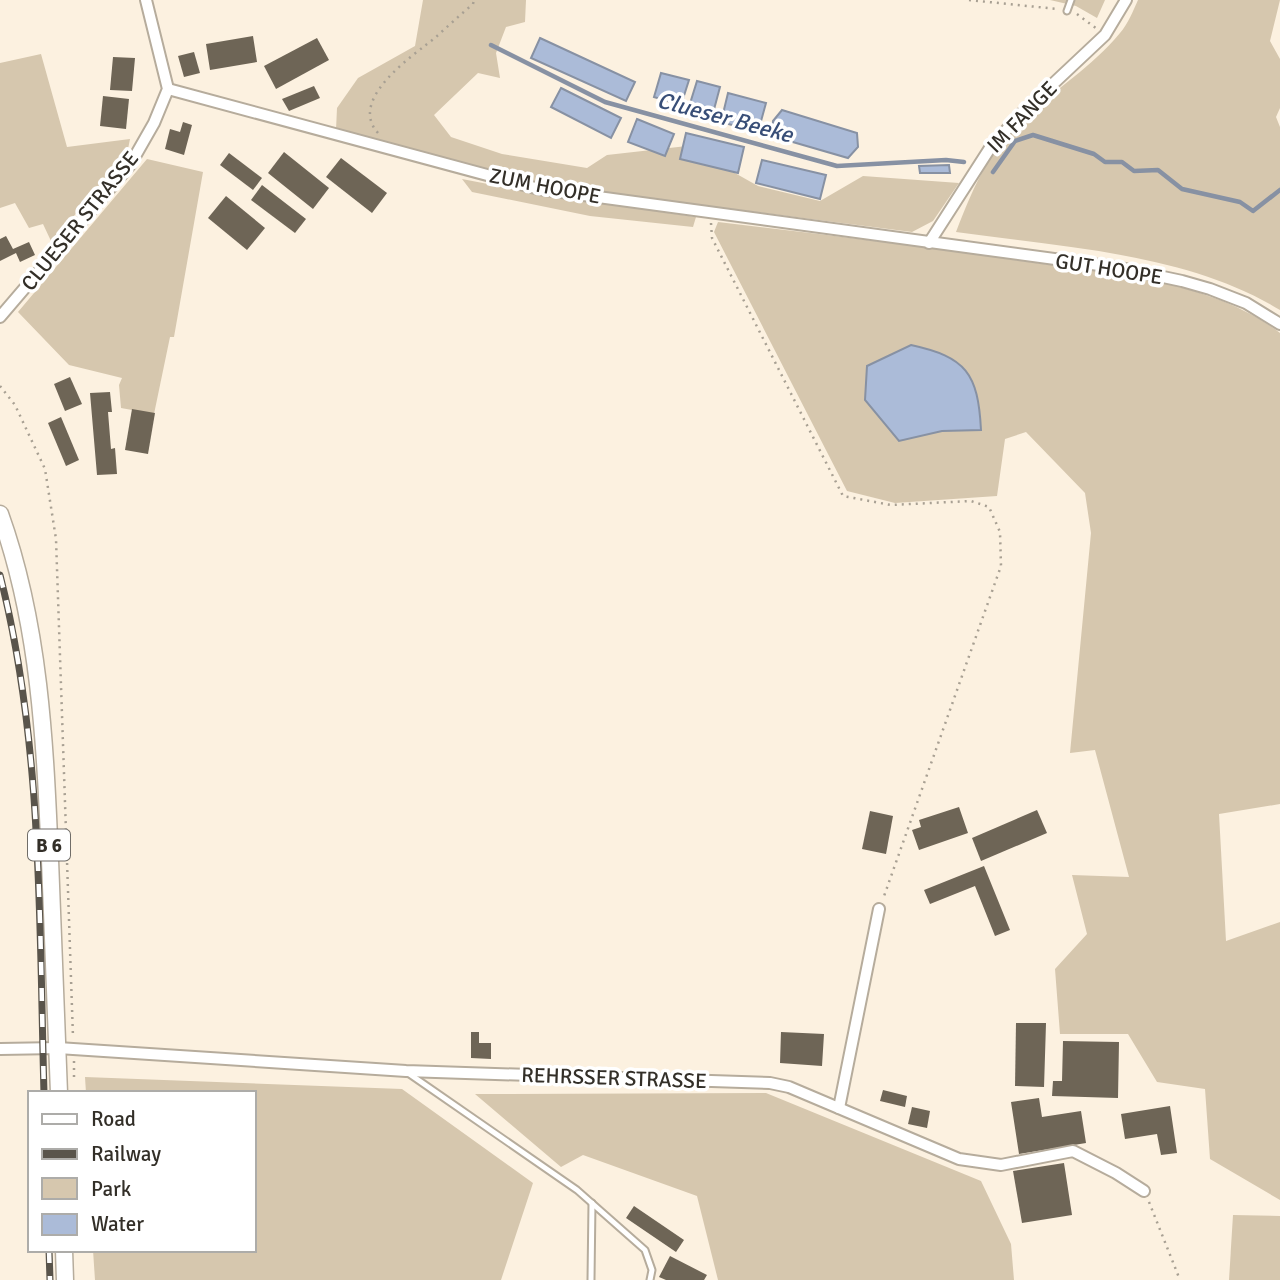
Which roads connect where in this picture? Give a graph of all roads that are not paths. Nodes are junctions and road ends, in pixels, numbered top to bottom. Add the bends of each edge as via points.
1 (146, 0) edge
2 (1071, 0) edge
3 (1126, 0) edge
4 (1067, 10) road end
5 (168, 89) junction
6 (929, 243) junction
7 (0, 317) edge
8 (1280, 324) edge
9 (0, 514) edge
10 (879, 909) road end
11 (58, 1048) junction
12 (0, 1049) edge
13 (406, 1071) junction
14 (59, 1091) edge
15 (839, 1108) junction
16 (1144, 1191) road end
17 (592, 1203) junction
18 (64, 1252) edge
19 (65, 1280) edge
20 (591, 1280) edge
21 (650, 1280) edge

1 - 5 street
2 - 4 lane
3 - 6 street, IM FANGE via 1105,35 990,148
5 - 6 street, ZUM HOOPE via 539,189
5 - 7 street, CLUESER STRASSE via 130,164
6 - 8 street, GUT HOOPE via 1121,268 1182,281 1246,303
9 - 11 main road, B 6 via 23,598 45,751
10 - 15 street
11 - 12 street, REHRSSER STRASSE
11 - 13 street, REHRSSER STRASSE
11 - 14 main road, B 6
13 - 15 street, REHRSSER STRASSE via 770,1083
13 - 17 lane
15 - 16 street, REHRSSER STRASSE via 958,1159 1001,1165 1073,1151
17 - 20 lane
17 - 21 lane via 645,1250 652,1270
18 - 19 main road

